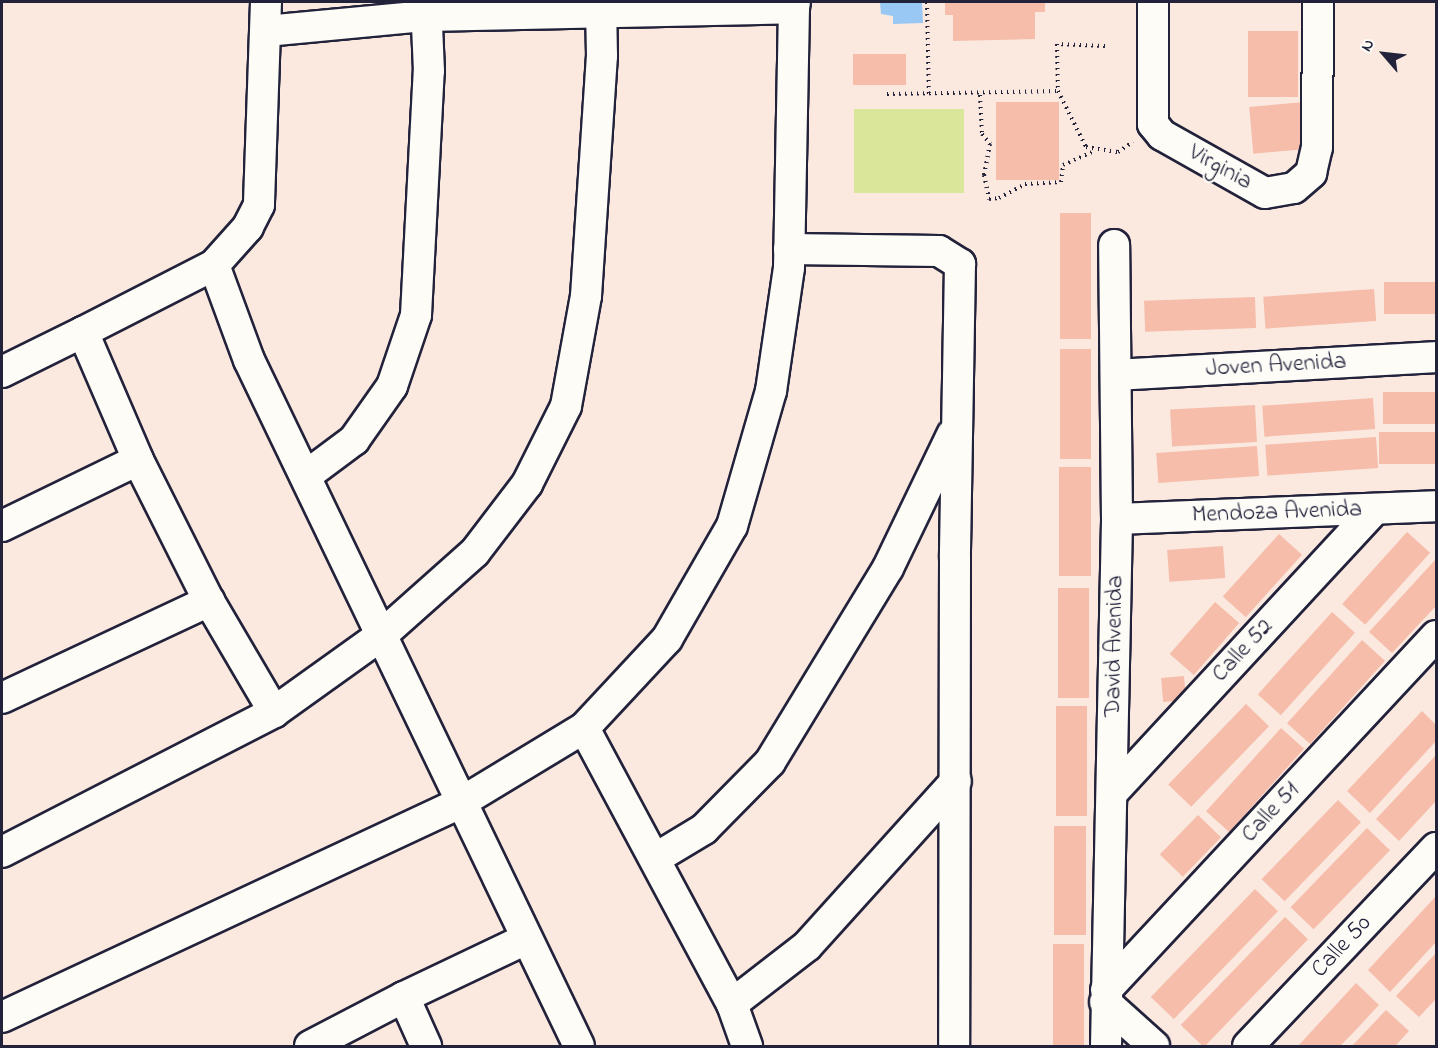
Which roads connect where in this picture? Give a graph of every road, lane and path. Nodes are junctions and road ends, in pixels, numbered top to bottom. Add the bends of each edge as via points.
1 (266, 2) edge
2 (927, 2) edge
3 (1153, 2) edge
4 (1317, 2) edge
5 (794, 5) edge
6 (602, 7) edge
7 (426, 9) edge
8 (266, 32) junction
9 (1105, 46) dead end
10 (1058, 91) junction
11 (886, 94) dead end
12 (928, 94) junction
13 (980, 95) junction
14 (1153, 124) junction
15 (1095, 151) junction
16 (1114, 245) dead end
17 (789, 249) junction
18 (214, 265) junction
19 (83, 332) junction
20 (1437, 357) edge
21 (2, 372) edge
22 (1116, 375) junction
23 (957, 425) junction
24 (138, 460) junction
25 (307, 475) junction
26 (1437, 506) edge
27 (1374, 510) junction
28 (1118, 519) junction
29 (2, 526) edge
30 (209, 601) junction
31 (383, 634) junction
32 (1437, 636) edge
33 (2, 698) edge
34 (274, 712) junction
35 (584, 728) junction
36 (956, 781) junction
37 (1112, 793) junction
38 (460, 803) junction
39 (1437, 848) edge
40 (2, 852) edge
41 (656, 858) junction
42 (526, 939) junction
43 (1106, 996) junction
44 (404, 997) junction
45 (732, 1004) junction
46 (2, 1017) edge
47 (310, 1047) edge
48 (426, 1047) edge
49 (579, 1047) edge
50 (747, 1047) edge
51 (954, 1047) edge
52 (1106, 1047) edge
53 (1154, 1047) edge
54 (1248, 1047) edge

1 - 8 street
2 - 12 path
3 - 14 street
4 - 14 street, Virginia via 1317,148 1311,173 1294,188 1265,193 1162,135
5 - 6 street
5 - 17 street
6 - 7 street
6 - 31 street via 586,296 566,406 527,484 474,552
7 - 8 street
7 - 25 street via 429,71 416,315 392,386 354,440
8 - 18 street via 259,205 248,227
9 - 10 path via 1057,44
10 - 13 path
10 - 15 path via 1076,135
11 - 12 path
12 - 13 path
13 - 15 path via 982,134 990,144 984,175 989,199 1025,184 1061,182 1064,165
14 - 15 path via 1118,152
16 - 22 street, David Avenida
17 - 23 street via 939,252 960,264
17 - 35 street via 771,391 732,526 667,639
18 - 19 street
18 - 25 street via 249,360
19 - 21 street
19 - 24 street
20 - 22 street, Joven Avenida
22 - 28 street, David Avenida
23 - 36 street
23 - 41 street via 888,568 770,762 705,829
24 - 29 street
24 - 30 street
25 - 31 street
26 - 27 street, Mendoza Avenida
27 - 28 street, Mendoza Avenida
27 - 37 street, Calle 52
28 - 37 street, David Avenida
30 - 33 street
30 - 34 street
31 - 34 street
31 - 38 street
32 - 43 street, Calle 51
34 - 40 street
35 - 38 street
35 - 41 street
36 - 45 street via 807,946
36 - 51 street
37 - 43 street, David Avenida
38 - 42 street
38 - 46 street
39 - 54 street, Calle 50
41 - 45 street
42 - 44 street
42 - 49 street
43 - 52 street, David Avenida
43 - 53 street
44 - 47 street
44 - 48 street
45 - 50 street

